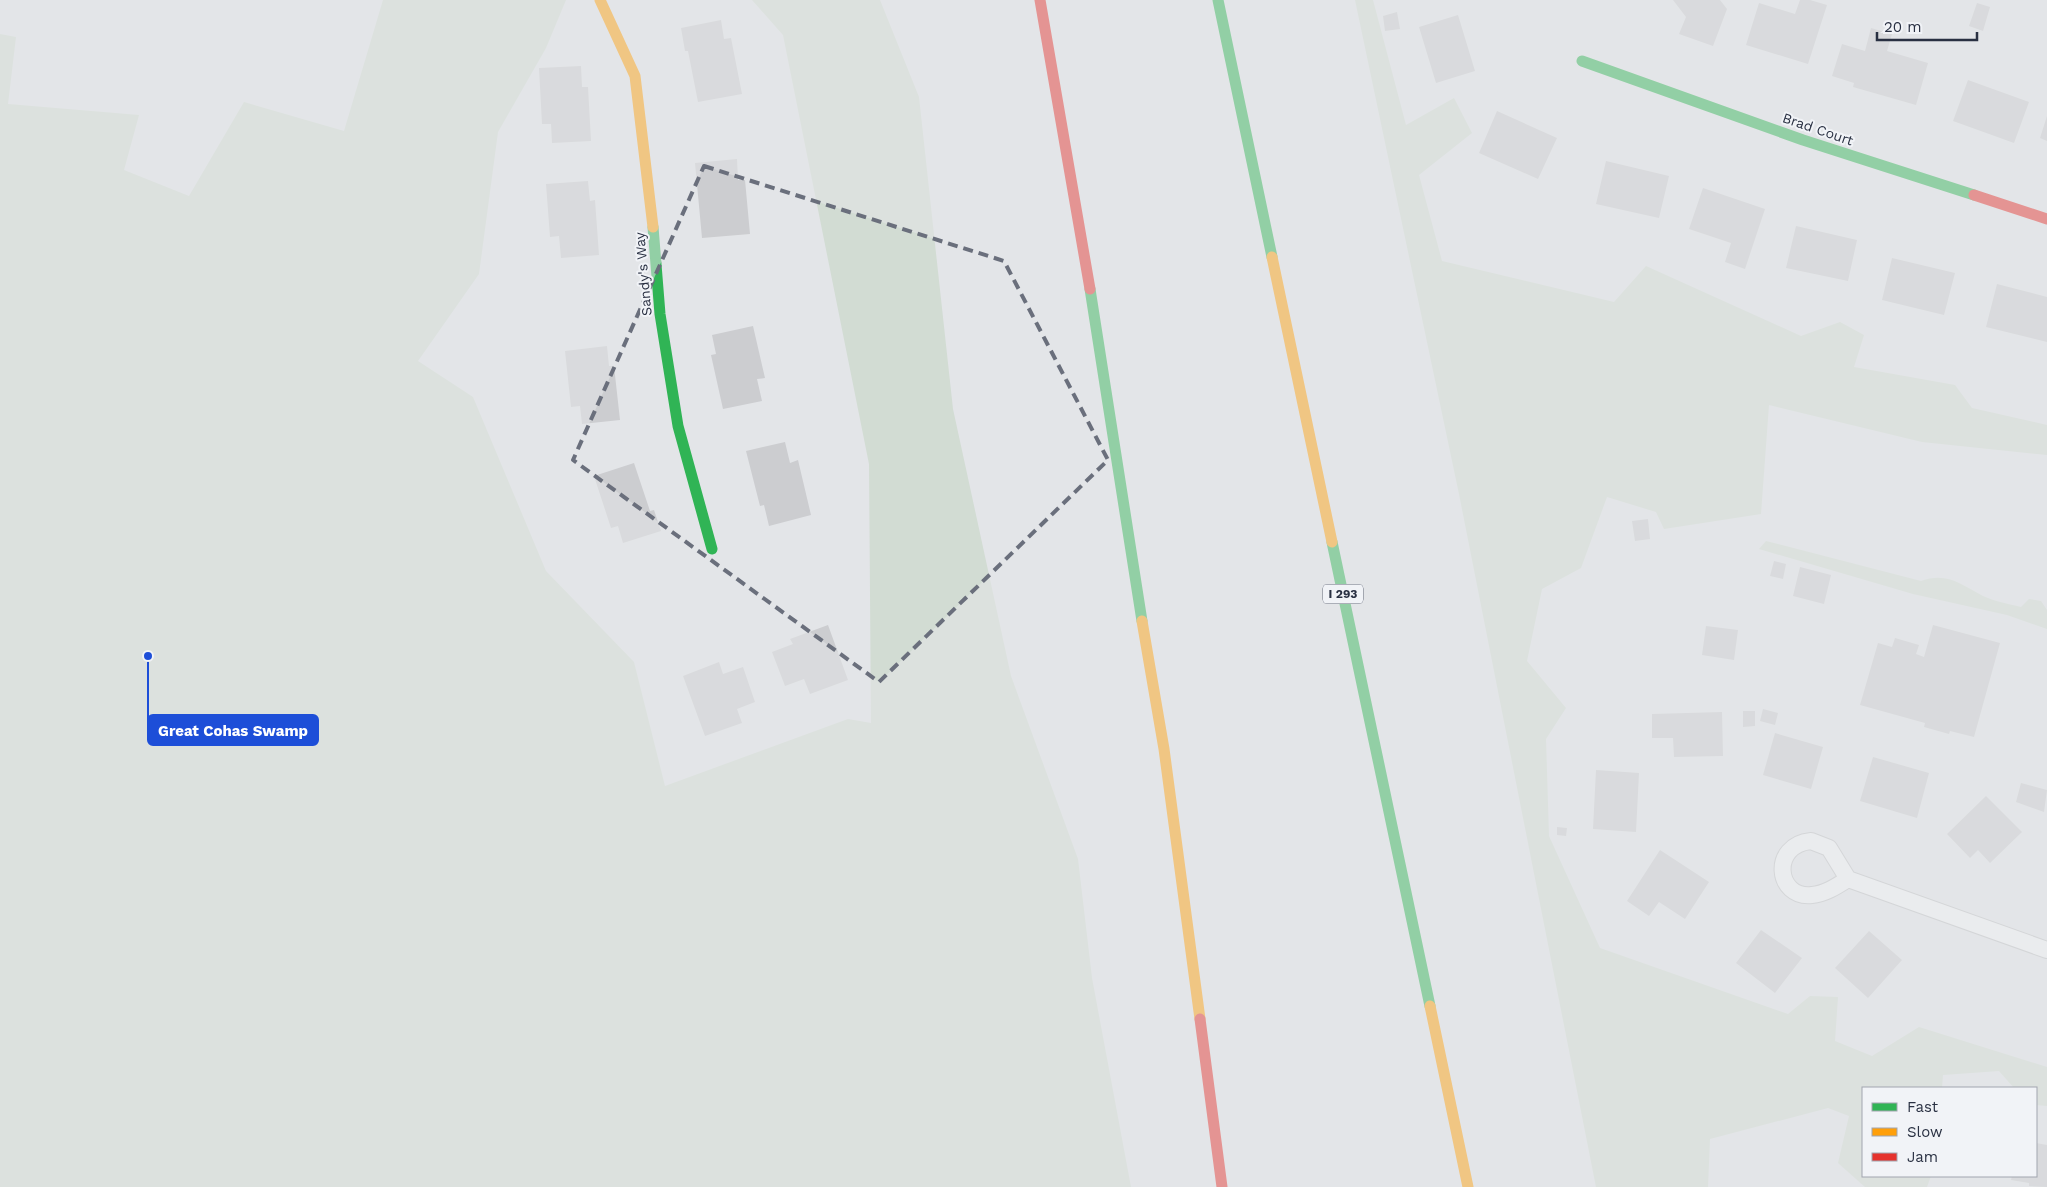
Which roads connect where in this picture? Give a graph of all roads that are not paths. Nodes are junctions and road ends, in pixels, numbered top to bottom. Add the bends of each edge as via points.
1 (600, 0) edge
2 (1040, 0) edge
3 (1218, 0) edge
4 (1582, 60) dead end
5 (2047, 219) edge
6 (712, 549) dead end
7 (1848, 879) dead end
8 (2047, 950) edge
9 (1222, 1187) edge
10 (1468, 1187) edge

1 - 6 main road, Sandy's Way via 635,76 652,210 660,314 678,426
2 - 9 main road via 1164,749
3 - 10 main road, I 293
4 - 5 main road, Brad Court via 1803,140
7 - 8 lane

